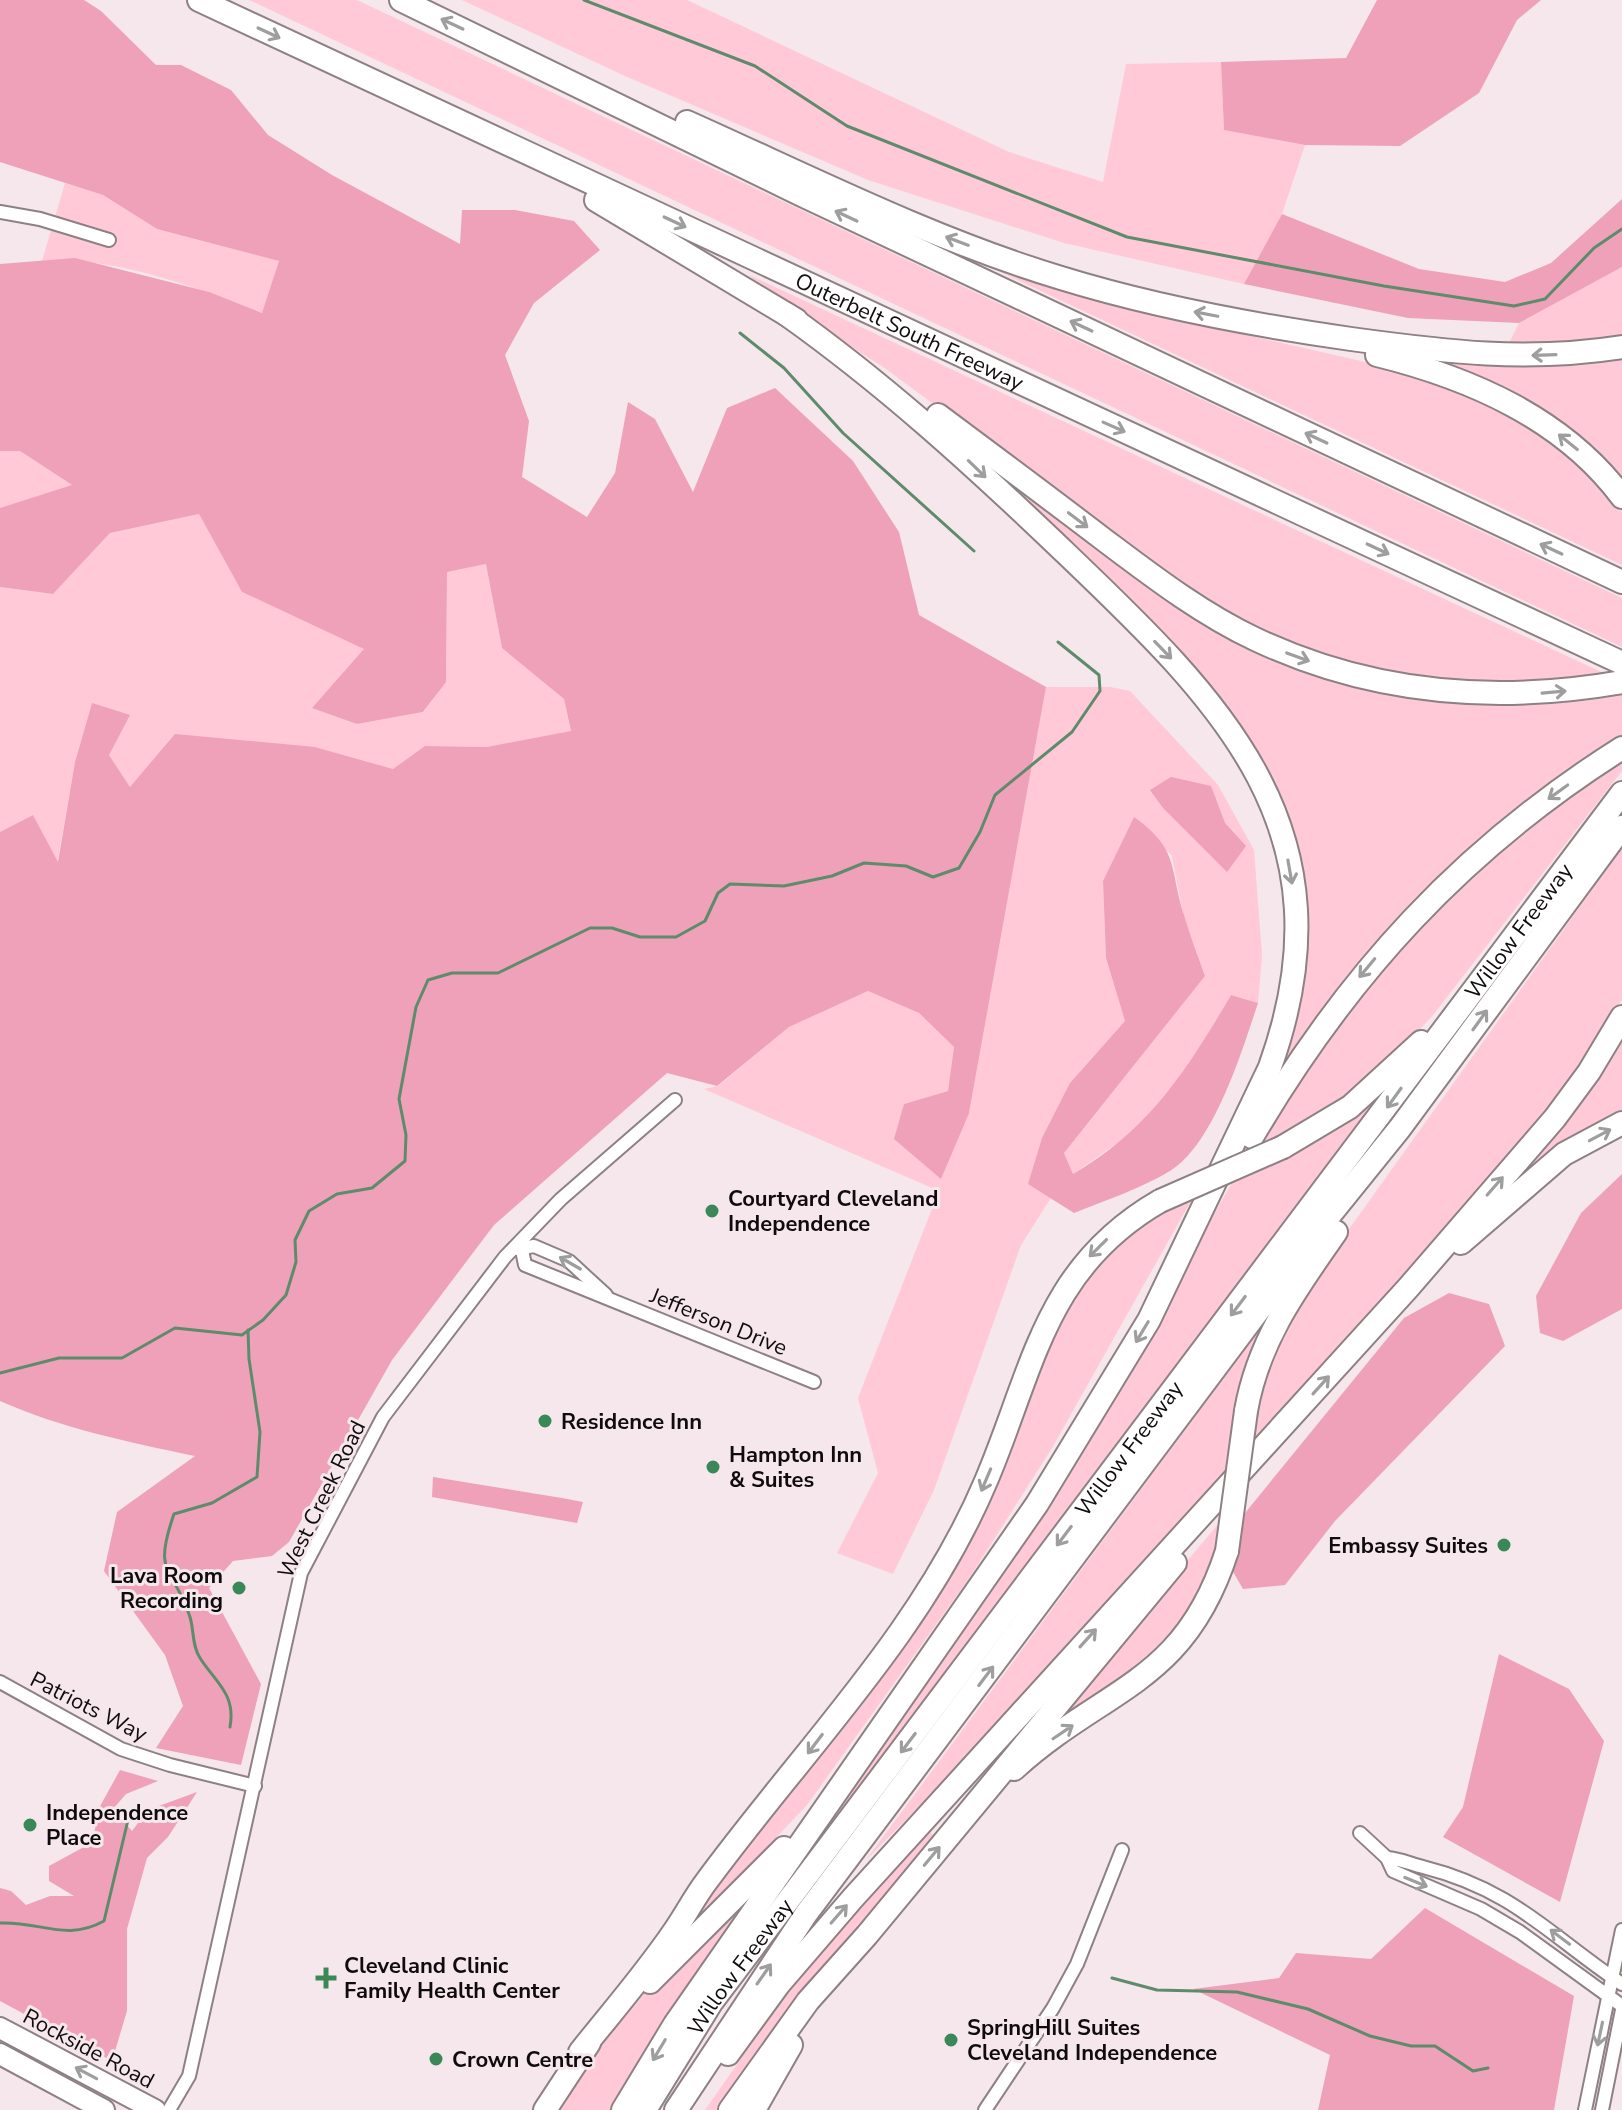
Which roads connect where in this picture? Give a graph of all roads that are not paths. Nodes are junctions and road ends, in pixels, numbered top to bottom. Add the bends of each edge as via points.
1 (199, 0) edge
2 (401, 0) edge
3 (503, 48) junction
4 (451, 120) junction
5 (0, 212) edge
6 (109, 240) dead end
7 (786, 314) junction
8 (1283, 329) junction
9 (1622, 347) edge
10 (1622, 497) edge
11 (1622, 582) edge
12 (1622, 663) edge
13 (1622, 682) edge
14 (1622, 748) edge
15 (1622, 793) edge
16 (1622, 827) edge
17 (1598, 841) junction
18 (1489, 967) junction
19 (1622, 1017) edge
20 (675, 1100) dead end
21 (1622, 1123) edge
22 (1400, 1128) junction
23 (518, 1249) junction
24 (1175, 1261) junction
25 (1408, 1288) junction
26 (608, 1297) junction
27 (814, 1382) dead end
28 (1269, 1443) junction
29 (0, 1682) edge
30 (862, 1755) junction
31 (255, 1786) junction
32 (962, 1820) junction
33 (1360, 1833) dead end
34 (1122, 1850) dead end
35 (1387, 1858) junction
36 (1460, 1876) junction
37 (1453, 1897) junction
38 (1622, 1930) edge
39 (867, 1935) junction
40 (1617, 1981) edge
41 (1608, 1999) junction
42 (1622, 2008) edge
43 (0, 2028) edge
44 (580, 2052) junction
45 (0, 2054) edge
46 (104, 2110) edge
47 (155, 2110) edge
48 (169, 2110) edge
49 (545, 2110) edge
50 (623, 2110) edge
51 (645, 2110) edge
52 (676, 2110) edge
53 (690, 2110) edge
54 (730, 2110) edge
55 (754, 2110) edge
56 (985, 2110) edge
57 (1585, 2110) edge
58 (1602, 2110) edge

1 -> 4 highway, Outerbelt South Freeway
3 -> 2 highway
8 -> 3 highway via 1148,302 983,251 613,89
11 -> 3 highway
4 - 7 highway via 686,251
4 -> 12 highway, Outerbelt South Freeway
5 - 6 street
7 -> 13 highway via 908,394 1190,602 1252,638 1352,675 1426,690 1510,694
7 -> 24 highway via 914,411 1144,630 1218,710 1276,812 1291,875 1296,937 1282,1033 1257,1098
9 -> 8 highway via 1545,355 1458,354
10 -> 8 highway via 1577,449 1500,398 1435,371
14 -> 24 highway via 1494,841 1382,950 1286,1079
15 - 17 highway, Willow Freeway
16 - 17 highway, Willow Freeway
17 - 18 highway, Willow Freeway
22 -> 17 highway, Willow Freeway
18 -> 44 highway, bridge via 1381,1080 1325,1124 1160,1201 1112,1234 1081,1265 1046,1325 985,1484 934,1582
18 -> 51 highway, Willow Freeway via 711,2003
25 -> 19 highway via 1555,1118
20 - 23 street, West Creek Road via 561,1199
25 -> 21 highway via 1564,1154
32 -> 22 highway, bridge via 1026,1758 1156,1668 1194,1623 1227,1551 1254,1373 1276,1320
52 -> 22 highway, Willow Freeway via 806,1914
23 - 26 street, Jefferson Drive via 525,1265
26 -> 23 street, Jefferson Drive via 569,1261 534,1246
23 - 31 street, West Creek Road via 383,1417 300,1575
24 -> 30 highway via 1149,1320 1037,1504
28 -> 25 highway
26 - 27 street, Jefferson Drive
28 - 32 highway
53 -> 28 highway via 756,2014 817,1939
29 - 31 street, Patriots Way via 121,1749
30 - 44 highway via 785,1847
30 -> 50 highway via 675,2024
31 - 48 street, West Creek Road via 189,2076
39 -> 32 highway
33 - 35 street
34 - 56 street via 1077,1964
35 - 36 street
35 -> 37 street via 1393,1871
36 - 37 street
40 -> 36 street via 1521,1909
37 - 41 street via 1520,1932
38 - 40 street
39 - 54 highway via 808,2001
39 - 55 highway via 787,2050
40 - 41 street
41 - 42 street
41 -> 57 street
42 - 58 street
47 -> 43 main road, Rockside Road
44 - 49 highway
45 - 46 main road

